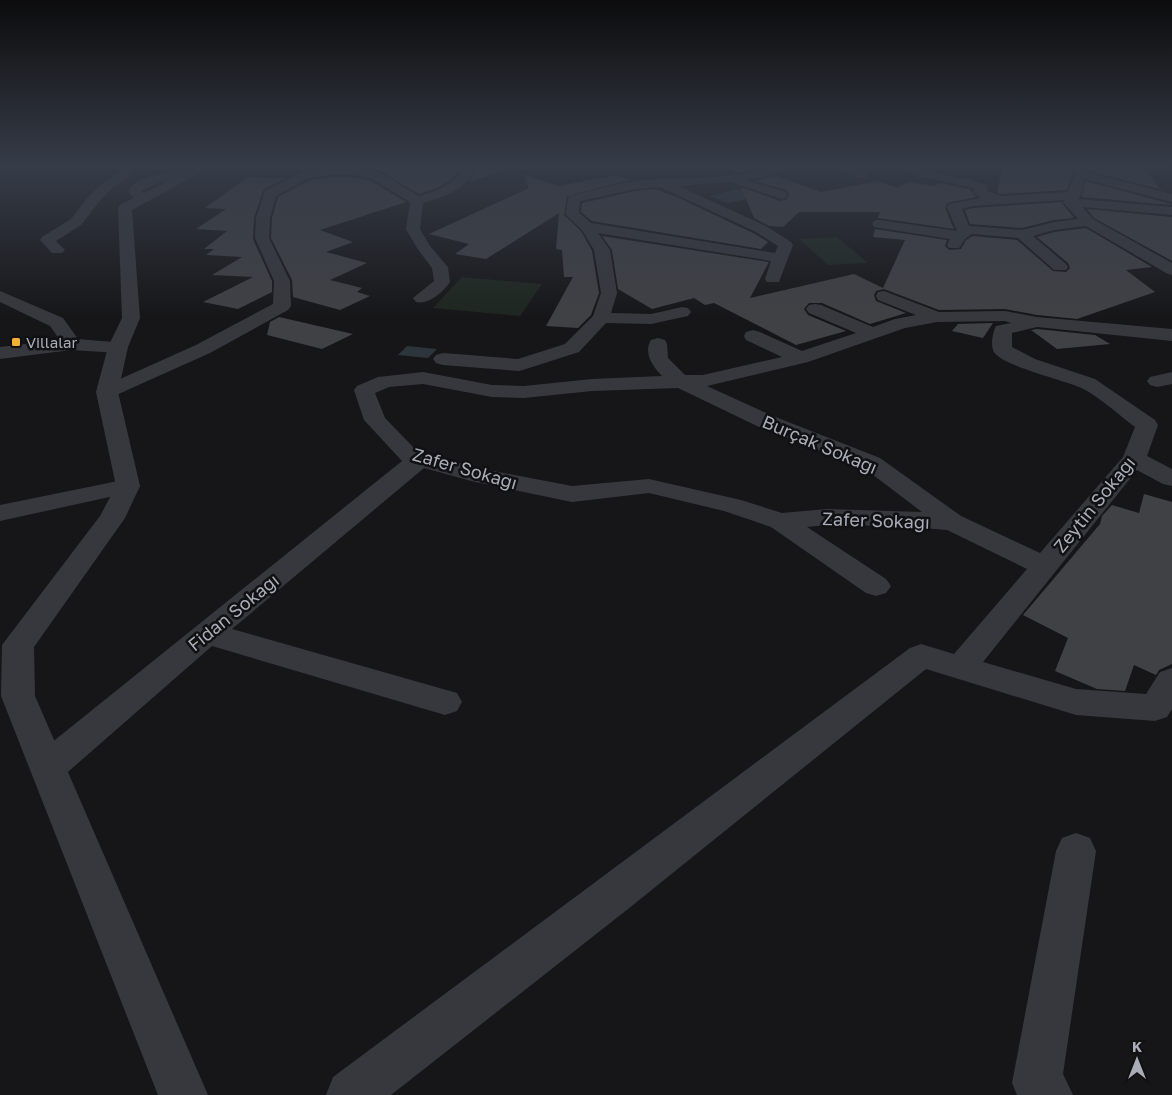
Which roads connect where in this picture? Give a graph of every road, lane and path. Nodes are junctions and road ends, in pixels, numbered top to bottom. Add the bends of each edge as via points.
1 (82, 215) edge
2 (125, 215) edge
3 (264, 215) edge
4 (415, 215) edge
5 (573, 215) edge
6 (731, 215) edge
7 (903, 215) dead end
8 (956, 215) edge
9 (1083, 215) edge
10 (1039, 218) dead end
11 (1088, 222) junction
12 (879, 224) dead end
13 (1054, 226) junction
14 (587, 227) junction
15 (1022, 234) junction
16 (962, 235) junction
17 (57, 250) dead end
18 (780, 258) junction
19 (1060, 267) dead end
20 (1172, 270) edge
21 (773, 279) dead end
22 (0, 296) edge
23 (884, 296) dead end
24 (422, 298) dead end
25 (815, 309) dead end
26 (682, 312) dead end
27 (936, 317) junction
28 (601, 318) junction
29 (1036, 322) junction
30 (873, 333) junction
31 (1172, 335) edge
32 (754, 336) dead end
33 (72, 344) junction
34 (658, 344) dead end
35 (118, 347) junction
36 (0, 353) edge
37 (801, 358) junction
38 (443, 359) dead end
39 (679, 381) junction
40 (107, 392) junction
41 (1134, 458) junction
42 (420, 459) junction
43 (1172, 479) edge
44 (128, 486) junction
45 (0, 513) edge
46 (780, 521) junction
47 (952, 522) junction
48 (1045, 566) junction
49 (876, 586) dead end
50 (207, 633) junction
51 (961, 667) junction
52 (1172, 682) edge
53 (445, 702) dead end
54 (48, 767) junction
55 (1076, 851) dead end
56 (183, 1095) edge
57 (351, 1095) edge
58 (1048, 1095) edge

1 - 17 street via 48,240
2 - 35 street via 131,318
3 - 40 street via 262,238 282,281 282,306 203,349
4 - 24 street via 413,229 440,267 442,282
5 - 14 street
6 - 18 street via 786,245
7 - 16 street
8 - 16 street
9 - 11 street
10 - 13 street
11 - 13 street
11 - 20 street
12 - 16 street
13 - 15 street
14 - 18 street
14 - 28 street via 602,250 609,293
15 - 16 street
15 - 19 street
18 - 21 street
22 - 33 street via 57,322
23 - 27 street, Zafer Sokağı
25 - 30 street
26 - 28 street via 651,318
27 - 29 street, Zafer Sokağı via 1005,316
27 - 30 street, Zafer Sokağı via 901,323
28 - 38 street via 572,348 519,365
29 - 31 street, Zeytin Sokağı
29 - 41 street, Zeytin Sokağı via 1003,330 1002,350 1028,363 1088,383 1147,425
30 - 37 street, Zafer Sokağı
32 - 37 street
33 - 35 street
33 - 36 street
34 - 39 street via 658,358
35 - 40 street
37 - 39 street, Zafer Sokağı via 702,381
39 - 42 street, Zafer Sokağı via 524,392 492,391 423,378 385,381 364,390 375,420 409,456
39 - 47 street, Burçak Sokağı via 765,421 872,463
40 - 44 street
41 - 43 street
41 - 48 street, Zeytin Sokağı
42 - 46 street, Zafer Sokağı via 475,475 572,494 649,486 732,504
42 - 50 street, Fidan Sokağı
44 - 45 street
44 - 54 street via 112,518 18,645 18,696
46 - 47 street, Zafer Sokağı via 827,517
46 - 49 street
47 - 48 street, Zafer Sokağı
48 - 51 street, Zeytin Sokağı
50 - 53 street
50 - 54 street, Fidan Sokağı
51 - 52 street via 1076,702 1155,708
51 - 57 street via 921,656
54 - 56 street
55 - 58 street via 1037,1083

